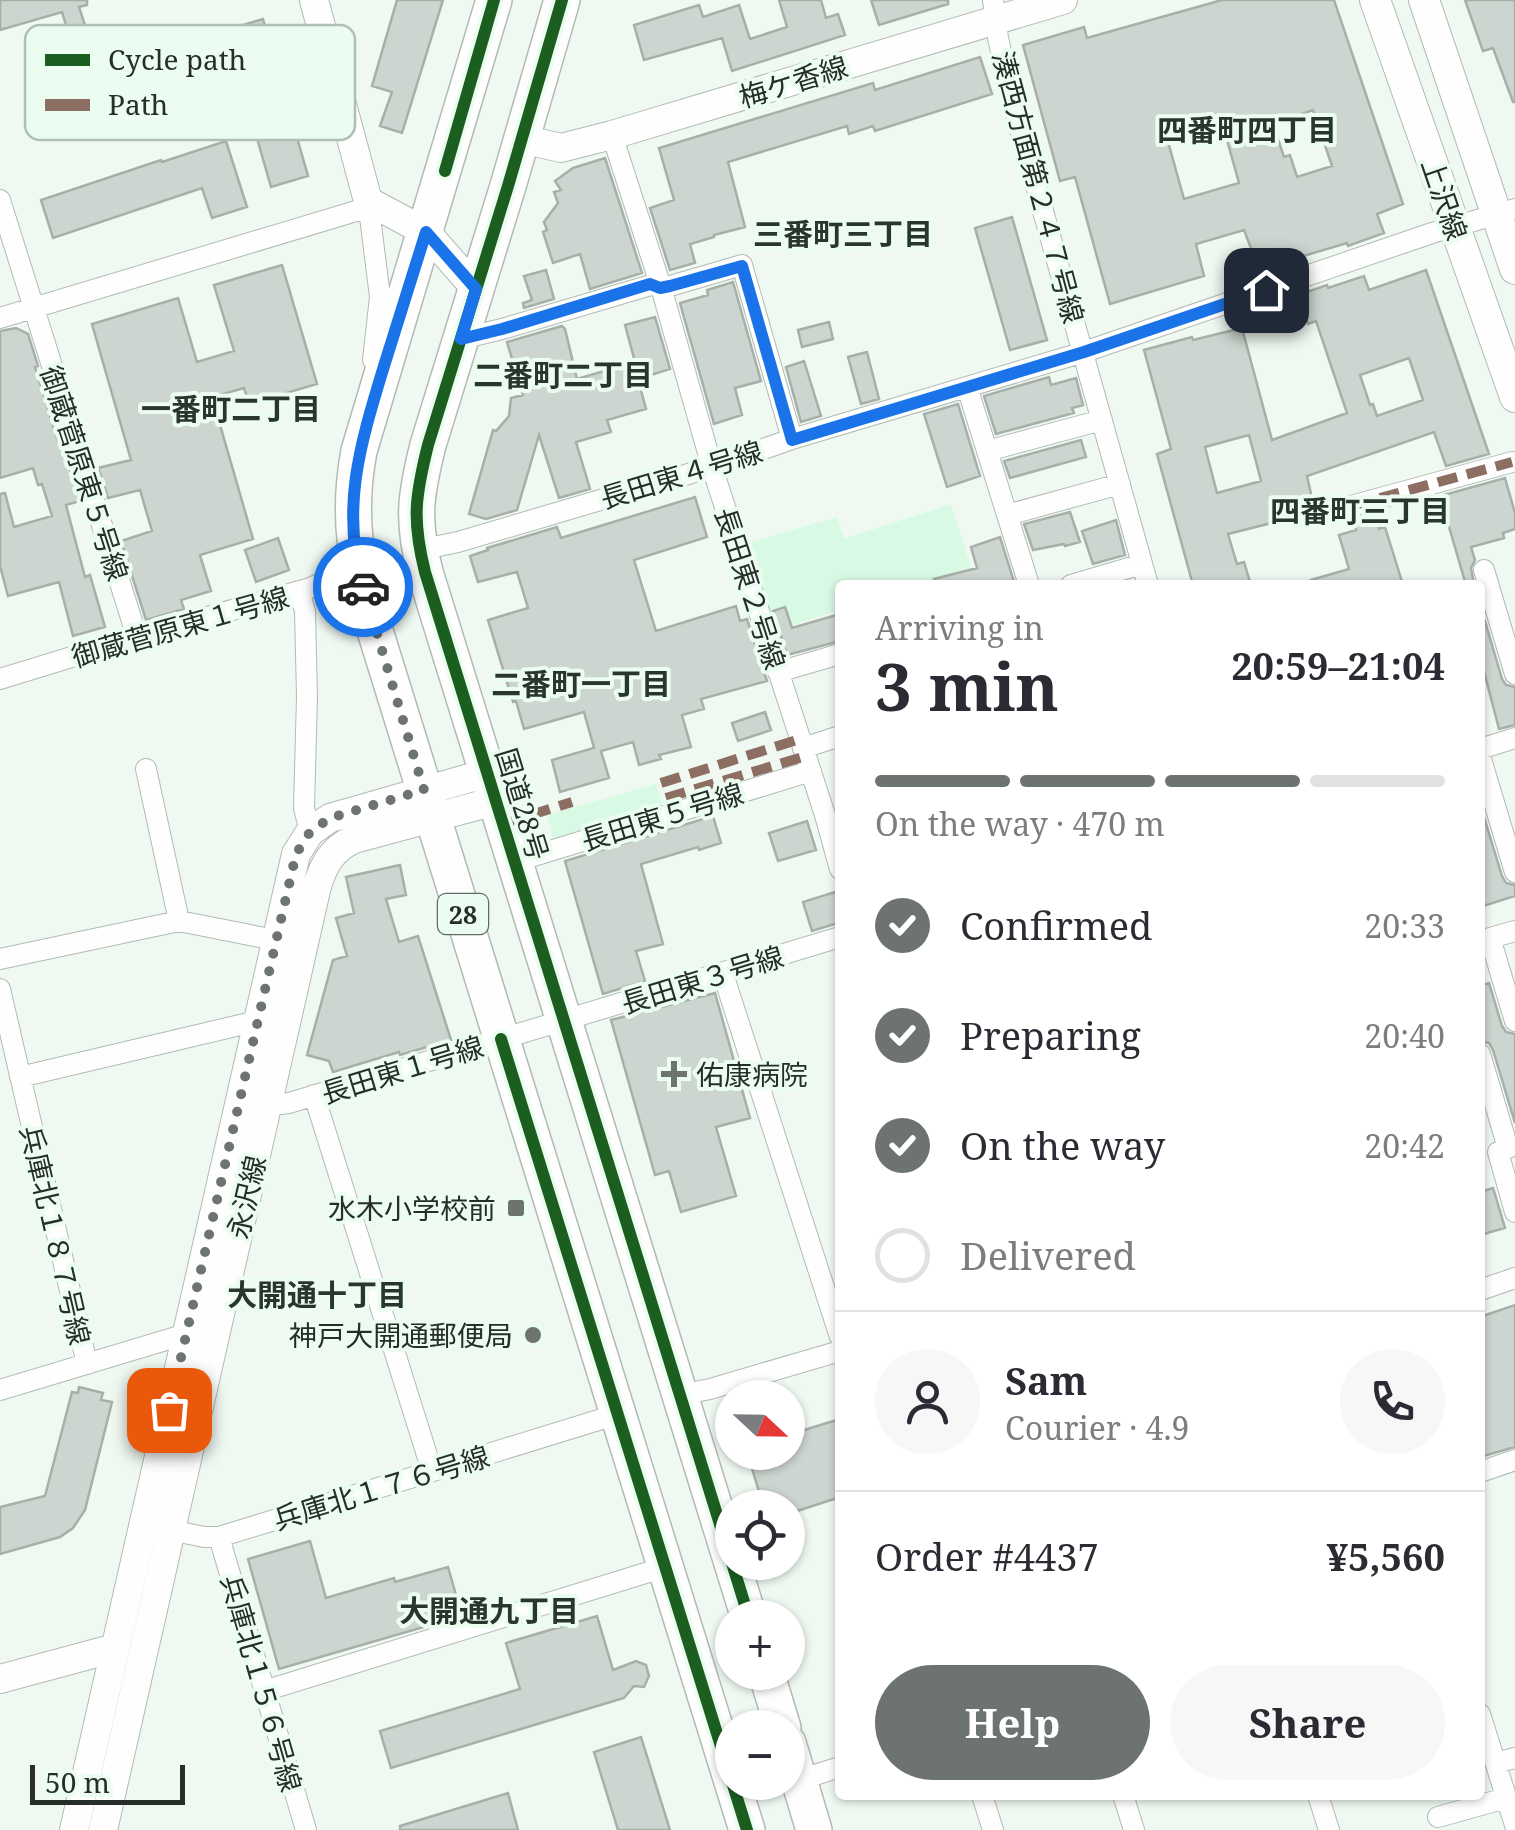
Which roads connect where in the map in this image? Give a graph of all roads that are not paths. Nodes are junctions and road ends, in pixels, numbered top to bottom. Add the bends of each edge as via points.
1 (314, 0) edge
2 (494, 0) edge
3 (562, 0) edge
4 (1063, 0) edge
5 (1375, 0) edge
6 (1424, 0) edge
7 (995, 10) edge
8 (321, 25) edge
9 (612, 135) junction
10 (522, 138) junction
11 (353, 140) edge
12 (0, 200) edge
13 (371, 204) junction
14 (1505, 211) edge
15 (1454, 226) junction
16 (426, 232) junction
17 (1515, 268) edge
18 (660, 288) junction
19 (476, 289) junction
20 (33, 308) junction
21 (0, 318) edge
22 (461, 339) junction
23 (1084, 352) junction
24 (968, 387) junction
25 (1515, 397) edge
26 (1102, 420) junction
27 (366, 426) junction
28 (792, 440) junction
29 (987, 451) junction
30 (1512, 462) dead end
31 (712, 466) junction
32 (1120, 484) junction
33 (1351, 506) dead end
34 (1007, 515) junction
35 (419, 550) junction
36 (1142, 564) junction
37 (358, 566) junction
38 (1484, 570) dead end
39 (1026, 580) edge
40 (1088, 580) edge
41 (1147, 580) edge
42 (299, 591) junction
43 (137, 637) junction
44 (835, 655) edge
45 (778, 672) junction
46 (1515, 674) edge
47 (0, 679) edge
48 (835, 738) edge
49 (1515, 738) edge
50 (803, 748) junction
51 (1485, 750) edge
52 (146, 769) dead end
53 (1485, 769) edge
54 (811, 771) junction
55 (491, 787) junction
56 (429, 804) junction
57 (833, 813) edge
58 (310, 832) junction
59 (514, 862) junction
60 (1515, 872) edge
61 (180, 921) junction
62 (1515, 931) edge
63 (835, 939) edge
64 (276, 940) junction
65 (1486, 947) edge
66 (0, 958) edge
67 (723, 974) junction
68 (0, 989) edge
69 (563, 1020) junction
70 (257, 1021) junction
71 (1515, 1021) edge
72 (501, 1039) junction
73 (20, 1077) junction
74 (1485, 1078) edge
75 (314, 1095) junction
76 (254, 1101) junction
77 (1500, 1151) edge
78 (1515, 1212) edge
79 (1515, 1278) edge
80 (1485, 1288) edge
81 (835, 1321) edge
82 (186, 1334) junction
83 (835, 1352) edge
84 (86, 1364) junction
85 (0, 1390) edge
86 (680, 1395) junction
87 (618, 1414) junction
88 (1515, 1460) edge
89 (1485, 1470) edge
90 (432, 1471) junction
91 (143, 1524) junction
92 (171, 1530) junction
93 (219, 1537) junction
94 (665, 1568) junction
95 (743, 1600) edge
96 (115, 1648) junction
97 (0, 1679) edge
98 (264, 1691) junction
99 (1485, 1723) edge
100 (1505, 1760) edge
101 (835, 1769) edge
102 (805, 1778) edge
103 (1506, 1798) junction
104 (805, 1800) edge
105 (984, 1800) edge
106 (1125, 1800) edge
107 (1320, 1800) edge
108 (1438, 1818) dead end
109 (1515, 1825) edge
110 (74, 1830) edge
111 (103, 1830) edge
112 (306, 1830) edge
113 (746, 1830) edge
114 (814, 1830) edge
115 (993, 1830) edge
116 (1134, 1830) edge
117 (1329, 1830) edge

1 - 8 street
2 - 16 highway, 28
3 - 10 highway, 国道28号 / 28
4 - 7 street, 梅ケ香線
5 - 15 main road, 上沢線
6 - 14 main road, 上沢線
7 - 9 street, 梅ケ香線
7 - 23 street, 湊西方面第２４７号線 via 1010,97
9 - 10 street, 梅ケ香線 via 562,148
9 - 18 street, 長田東２号線
10 - 19 highway, 国道28号 / 28
11 - 13 street
12 - 20 street, 御蔵菅原東５号線
13 - 16 street
13 - 20 street
13 - 27 street via 380,297
14 - 15 street, 長田東４号線
14 - 17 main road, 上沢線
15 - 23 street, 長田東４号線
15 - 25 main road, 上沢線
16 - 19 street
16 - 27 highway, 28
18 - 22 street via 650,284
18 - 28 street via 742,266
18 - 31 street, 長田東２号線
19 - 22 highway, 国道28号 / 28
20 - 21 street
20 - 43 street, 御蔵菅原東５号線
22 - 35 highway, 国道28号 / 28 via 418,486
23 - 24 street, 長田東４号線
23 - 26 street, 湊西方面第２４７号線
24 - 28 street, 長田東４号線
24 - 29 street
26 - 29 street
26 - 32 street, 湊西方面第２４７号線
27 - 37 highway, 28 via 352,502
28 - 31 street, 長田東４号線
29 - 34 street
30 - 33 street
31 - 35 street, 長田東４号線
31 - 45 street, 長田東２号線
32 - 34 street
32 - 36 street, 湊西方面第２４７号線
34 - 39 street
35 - 55 highway, 国道28号 / 28
36 - 40 street
36 - 41 street, 湊西方面第２４７号線
37 - 42 street, 御蔵菅原東１号線
37 - 56 highway, 28
38 - 46 street
42 - 43 street, 御蔵菅原東１号線
42 - 58 street via 306,611 304,808
43 - 47 street, 御蔵菅原東１号線
44 - 45 street
45 - 50 street, 長田東２号線
48 - 50 street
49 - 51 street
50 - 54 street, 長田東２号線
52 - 61 street
53 - 60 street
54 - 57 street, 長田東２号線
54 - 59 street, 長田東５号線
55 - 56 street, 永沢線
55 - 59 highway, 国道28号 / 28
56 - 58 street, 永沢線 via 341,813
56 - 72 highway, 28
56 - 76 street, 永沢線 via 354,839 326,861
58 - 64 street, 永沢線 via 292,866
59 - 69 highway, 国道28号 / 28
61 - 64 street
61 - 66 street
62 - 65 street via 1490,938
63 - 67 street, 長田東３号線
64 - 70 street, 永沢線
65 - 71 street
67 - 69 street, 長田東３号線
67 - 81 street
68 - 73 street, 兵庫北１８７号線
69 - 72 street, 長田東１号線
69 - 86 highway, 国道28号 / 28
70 - 73 street
70 - 76 street, 永沢線
72 - 75 street, 長田東１号線
72 - 87 highway, 28
73 - 84 street, 兵庫北１８７号線
74 - 77 street
75 - 76 street, 長田東１号線 via 286,1104
75 - 90 street
76 - 82 street, 永沢線
76 - 92 street, 永沢線
77 - 78 street
79 - 80 street
82 - 84 street
82 - 91 street, 永沢線
83 - 86 street
84 - 85 street
86 - 95 highway, 国道28号 / 28
87 - 90 street, 兵庫北１７６号線
87 - 94 highway, 28
88 - 89 street
90 - 93 street, 兵庫北１７６号線
91 - 92 street, 兵庫北１７６号線
91 - 96 street, 永沢線
92 - 93 street, 兵庫北１７６号線
92 - 111 street, 永沢線
93 - 98 street, 兵庫北１５６号線
94 - 98 street
94 - 113 highway, 28
96 - 97 street
96 - 110 street, 永沢線
98 - 112 street, 兵庫北１５６号線
99 - 100 street
100 - 103 street
101 - 102 street
103 - 108 street
103 - 109 street
104 - 114 highway
105 - 115 street
106 - 116 street
107 - 117 street

